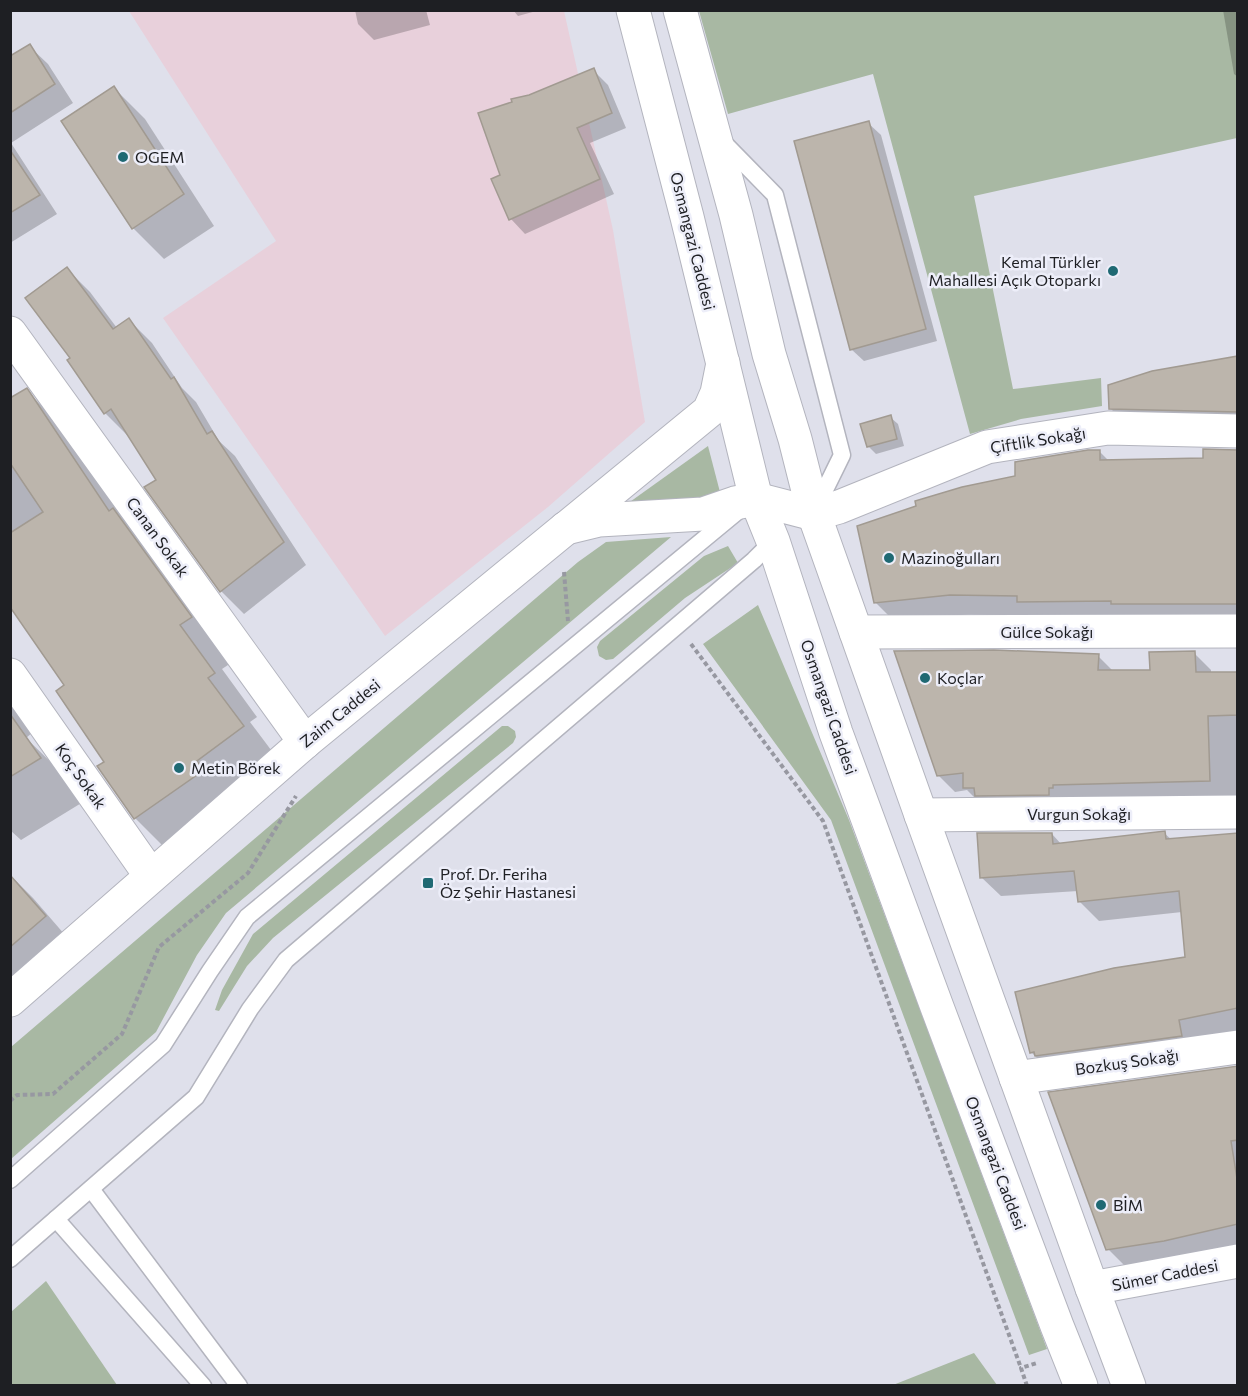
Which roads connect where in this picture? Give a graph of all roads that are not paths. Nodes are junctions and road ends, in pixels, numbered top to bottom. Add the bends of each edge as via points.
1 (633, 10) edge
2 (680, 10) edge
3 (712, 130) junction
4 (10, 333) edge
5 (723, 360) junction
6 (1238, 431) edge
7 (756, 499) junction
8 (814, 514) junction
9 (564, 530) junction
10 (773, 541) junction
11 (1238, 631) edge
12 (856, 632) junction
13 (10, 675) edge
14 (304, 741) junction
15 (1238, 813) edge
16 (921, 815) junction
17 (151, 876) junction
18 (10, 1000) edge
19 (1238, 1047) edge
20 (1016, 1078) junction
21 (10, 1180) edge
22 (91, 1189) junction
23 (56, 1219) junction
24 (10, 1259) edge
25 (1238, 1261) edge
26 (1092, 1288) junction
27 (203, 1386) edge
28 (239, 1386) edge
29 (1081, 1386) edge
30 (1129, 1386) edge

1 - 5 main road, Osmangazi Caddesi
2 - 3 main road
3 - 8 main road
3 - 8 lane via 775,195 842,455
4 - 14 main road, Canan Sokak
5 - 7 main road, Osmangazi Caddesi
5 - 9 main road, Zaim Caddesi via 709,411
6 - 8 main road, Çiftlik Sokağı via 1108,428 987,447
7 - 8 main road
7 - 9 main road via 703,514 599,520
7 - 10 main road, Osmangazi Caddesi
7 - 21 lane via 247,917 164,1046
8 - 10 main road
8 - 12 main road
9 - 14 main road, Zaim Caddesi
10 - 22 lane via 286,960 250,1009 196,1097
10 - 29 main road, Osmangazi Caddesi via 844,755
11 - 12 main road, Gülce Sokağı
12 - 16 main road
13 - 17 main road, Koç Sokak
14 - 17 main road, Zaim Caddesi
15 - 16 main road, Vurgun Sokağı
16 - 20 main road
17 - 18 main road, Zaim Caddesi
19 - 20 main road, Bozkuş Sokağı
20 - 26 main road
22 - 23 lane
22 - 28 lane
23 - 24 lane
23 - 27 lane
25 - 26 main road, Sümer Caddesi
26 - 30 main road

